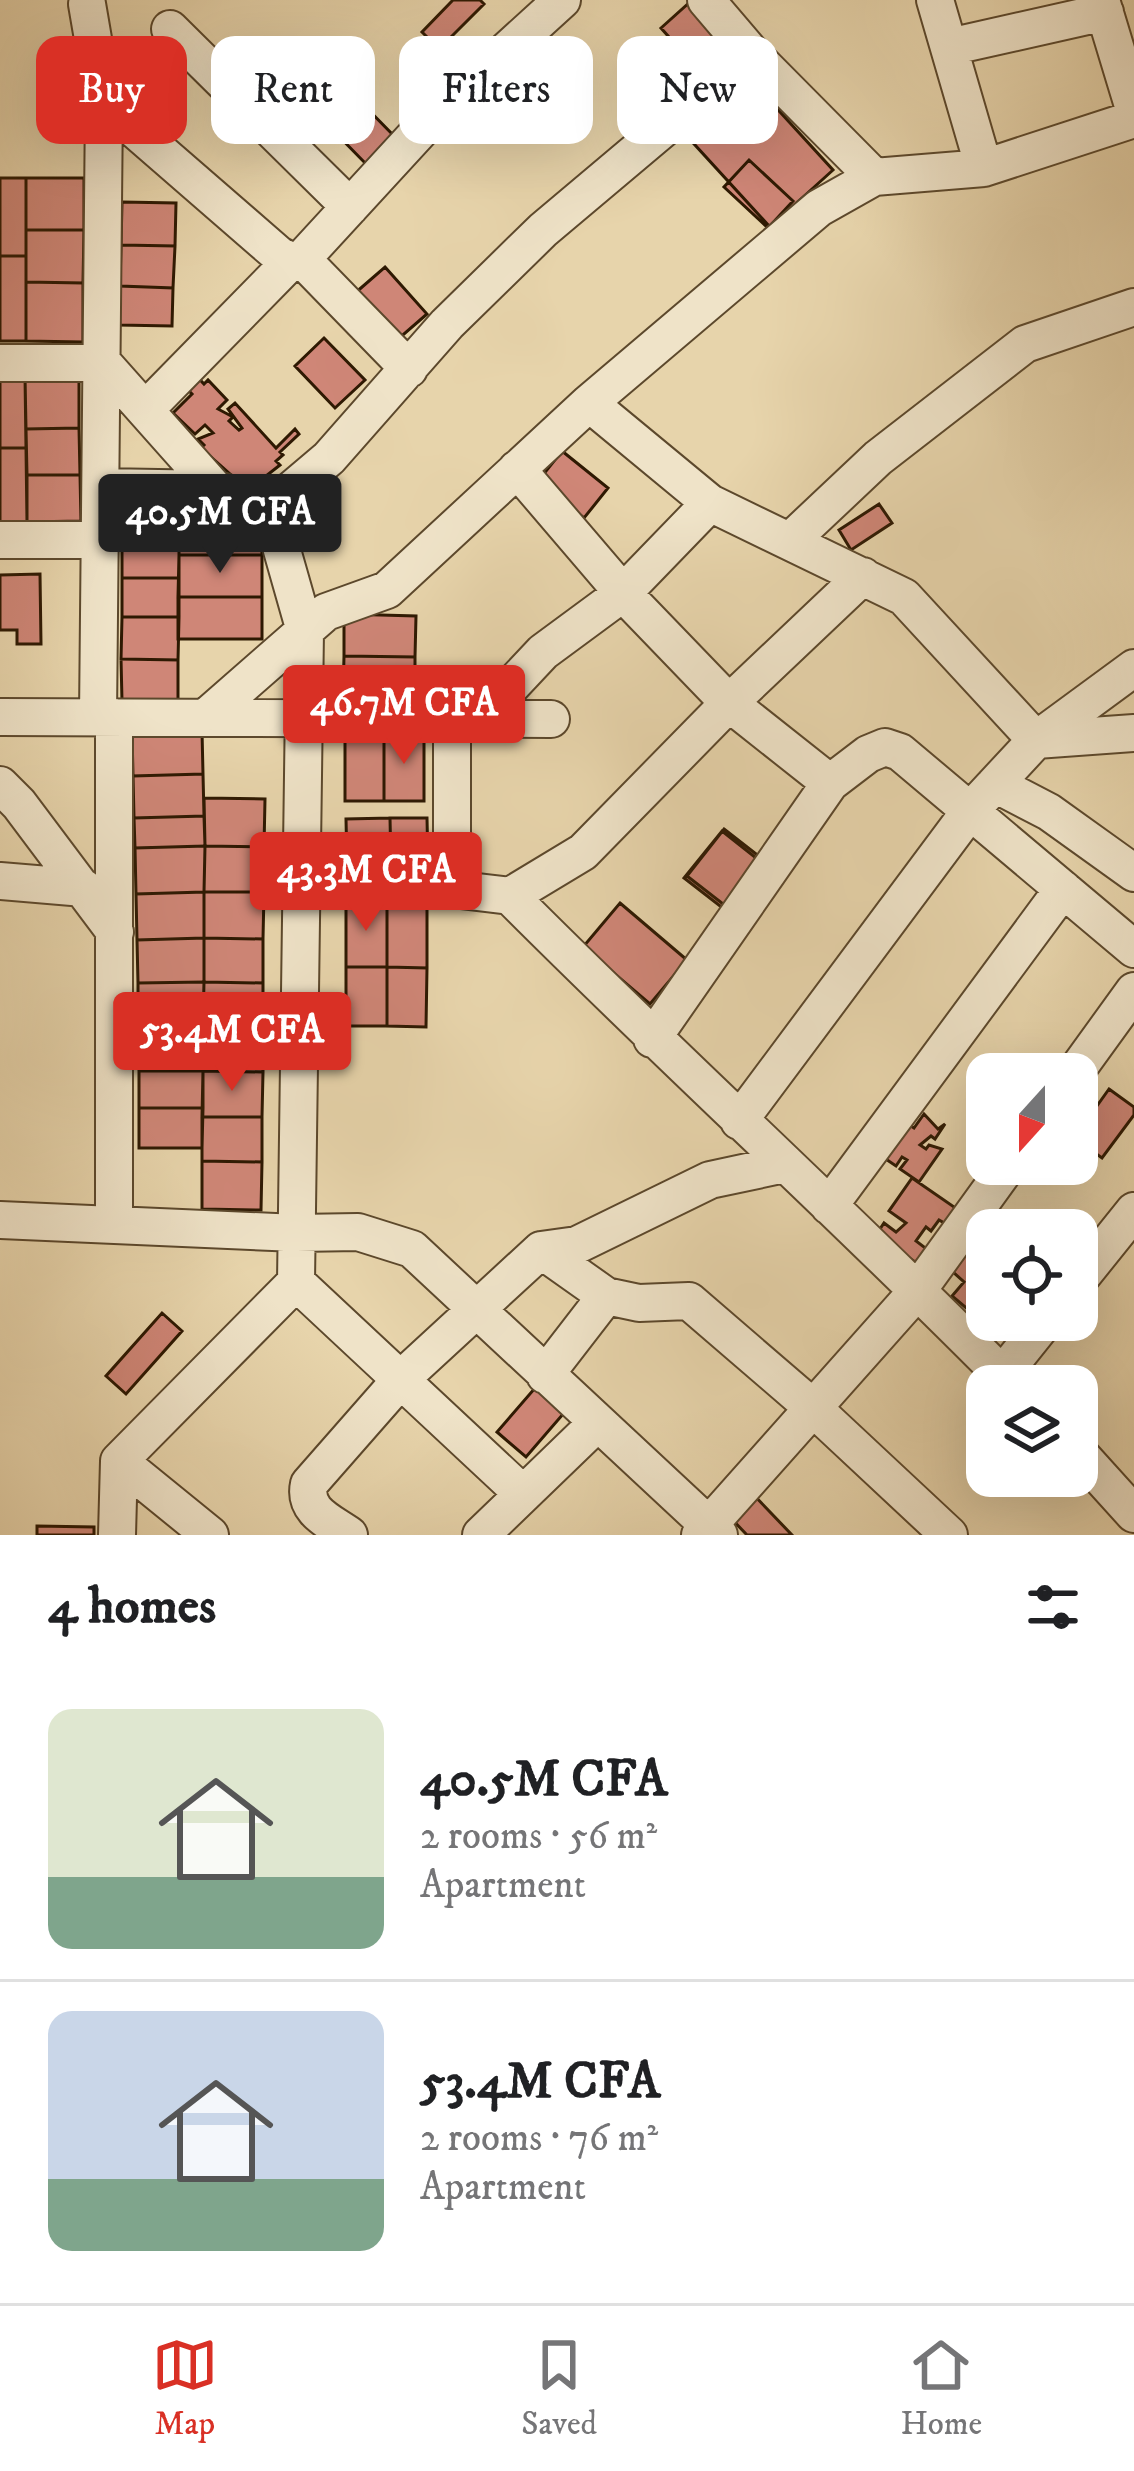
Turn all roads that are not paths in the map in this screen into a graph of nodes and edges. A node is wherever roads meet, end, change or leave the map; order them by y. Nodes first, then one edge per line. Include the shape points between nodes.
1 (562, 0) edge
2 (706, 0) edge
3 (935, 0) edge
4 (88, 4) dead end
5 (1103, 6) edge
6 (170, 28) dead end
7 (93, 36) edge
8 (737, 36) edge
9 (949, 47) junction
10 (778, 80) edge
11 (1134, 109) edge
12 (1134, 119) edge
13 (104, 144) edge
14 (151, 144) edge
15 (645, 144) edge
16 (984, 168) junction
17 (874, 177) junction
18 (350, 207) junction
19 (297, 260) junction
20 (1134, 307) edge
21 (0, 363) edge
22 (103, 363) junction
23 (409, 369) junction
24 (589, 403) junction
25 (145, 410) junction
26 (517, 469) junction
27 (101, 487) junction
28 (215, 489) junction
29 (710, 503) junction
30 (270, 508) junction
31 (0, 540) edge
32 (100, 540) junction
33 (790, 541) junction
34 (862, 576) junction
35 (623, 593) junction
36 (304, 631) junction
37 (1134, 668) edge
38 (729, 703) junction
39 (0, 716) edge
40 (106, 717) junction
41 (206, 717) junction
42 (302, 718) junction
43 (466, 718) junction
44 (551, 719) dead end
45 (1134, 733) edge
46 (1036, 740) junction
47 (830, 783) junction
48 (995, 784) junction
49 (0, 785) edge
50 (970, 811) junction
51 (1134, 873) edge
52 (0, 881) edge
53 (300, 886) junction
54 (84, 888) junction
55 (452, 889) junction
56 (1063, 889) junction
57 (510, 896) junction
58 (115, 932) junction
59 (1134, 949) edge
60 (1134, 991) edge
61 (652, 1039) junction
62 (1089, 1053) edge
63 (739, 1121) junction
64 (785, 1164) junction
65 (994, 1185) edge
66 (829, 1206) junction
67 (1134, 1211) edge
68 (0, 1220) edge
69 (115, 1224) junction
70 (297, 1234) junction
71 (541, 1250) junction
72 (1098, 1256) edge
73 (296, 1282) junction
74 (918, 1290) junction
75 (606, 1296) junction
76 (476, 1309) junction
77 (992, 1365) edge
78 (545, 1375) junction
79 (403, 1378) junction
80 (812, 1407) junction
81 (596, 1423) junction
82 (119, 1461) junction
83 (1098, 1467) edge
84 (1128, 1490) edge
85 (524, 1494) junction
86 (709, 1532) edge
87 (117, 1535) edge
88 (210, 1535) edge
89 (349, 1535) edge
90 (481, 1535) edge
91 (949, 1535) edge

1 - 18 street
2 - 8 street
3 - 9 street
4 - 7 street
5 - 9 street
5 - 11 street
6 - 18 street
9 - 16 street
10 - 17 street
12 - 16 street
13 - 22 street
14 - 19 street via 280,255
15 - 23 street via 543,230
16 - 17 street
17 - 24 street via 819,208
18 - 19 street
19 - 23 street
19 - 25 street
20 - 33 street via 1025,344 878,458
21 - 22 street
22 - 25 street
22 - 27 street
23 - 30 street via 329,458
24 - 26 street
24 - 29 street
25 - 28 street
26 - 35 street
26 - 36 street via 386,590 326,612
27 - 28 street
27 - 32 street
28 - 30 street
29 - 33 street
29 - 35 street
30 - 36 street
31 - 32 street
32 - 40 street
33 - 34 street
34 - 38 street
34 - 46 street via 904,598
35 - 38 street
35 - 43 street
36 - 41 street
36 - 42 street
37 - 46 street
38 - 47 street
38 - 57 street via 583,852
39 - 40 street
40 - 41 street
40 - 58 street
41 - 42 street
42 - 43 street
42 - 53 street
43 - 44 street
43 - 55 street
45 - 46 street
46 - 48 street
47 - 50 street via 884,747
47 - 61 street
48 - 50 street
48 - 51 street
49 - 54 street
50 - 56 street
50 - 63 street
52 - 54 street
53 - 55 street
53 - 70 street
54 - 58 street
55 - 57 street
56 - 59 street
56 - 66 street
57 - 61 street
58 - 69 street
60 - 62 street
61 - 63 street
63 - 64 street
64 - 66 street
64 - 71 street via 710,1180 577,1244
65 - 74 street
66 - 74 street
67 - 72 street
68 - 69 street
69 - 70 street
70 - 73 street
70 - 76 street via 358,1232 412,1249
71 - 75 street
71 - 76 street
73 - 79 street
73 - 82 street
74 - 77 street
74 - 80 street
75 - 78 street
75 - 80 street via 689,1301
76 - 78 street
76 - 79 street
78 - 81 street
79 - 85 street
79 - 89 street via 309,1484 311,1508
80 - 86 street
80 - 91 street
81 - 85 street
81 - 86 street
82 - 87 street
82 - 88 street
83 - 84 street
85 - 90 street

